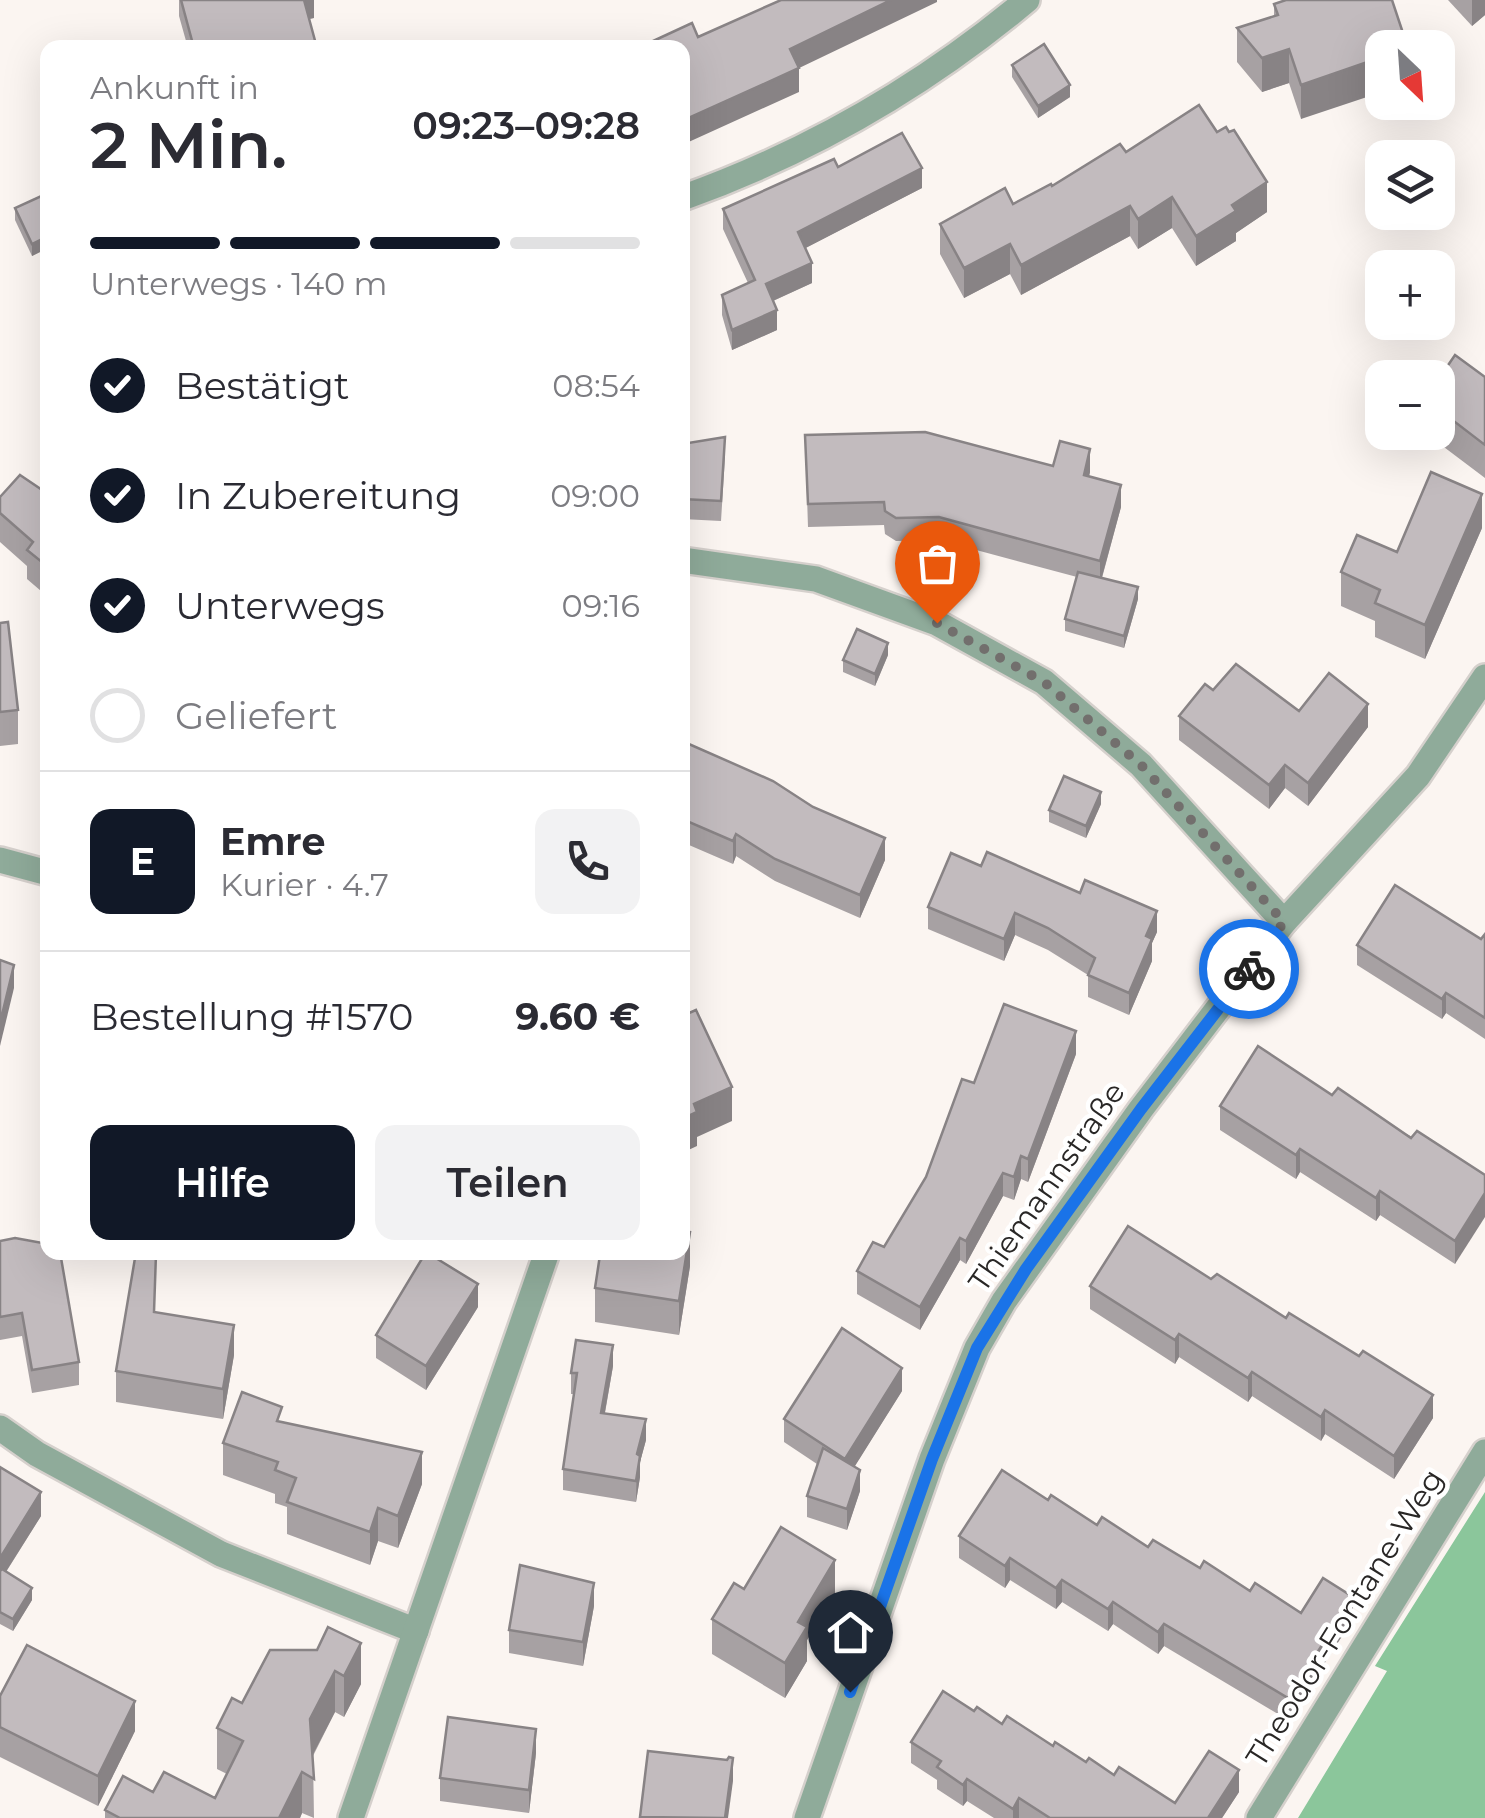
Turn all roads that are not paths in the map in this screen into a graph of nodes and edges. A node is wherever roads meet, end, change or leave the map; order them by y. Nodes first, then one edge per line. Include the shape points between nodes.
1 (1026, 0) edge
2 (690, 195) edge
3 (690, 561) edge
4 (1485, 677) edge
5 (0, 860) edge
6 (40, 871) edge
7 (1284, 922) junction
8 (544, 1260) edge
9 (0, 1428) edge
10 (1485, 1452) edge
11 (416, 1631) junction
12 (351, 1818) edge
13 (807, 1818) edge
14 (1260, 1818) edge

1 - 2 street via 979,40 858,120
3 - 7 street via 816,578 937,623 1044,682 1141,765
4 - 7 street, Thiemannstraße via 1418,776
5 - 6 street
7 - 13 street, Thiemannstraße via 1141,1109 977,1348
8 - 11 street
9 - 11 street via 221,1554
10 - 14 street, Theodor-Fontane-Weg
11 - 12 street

